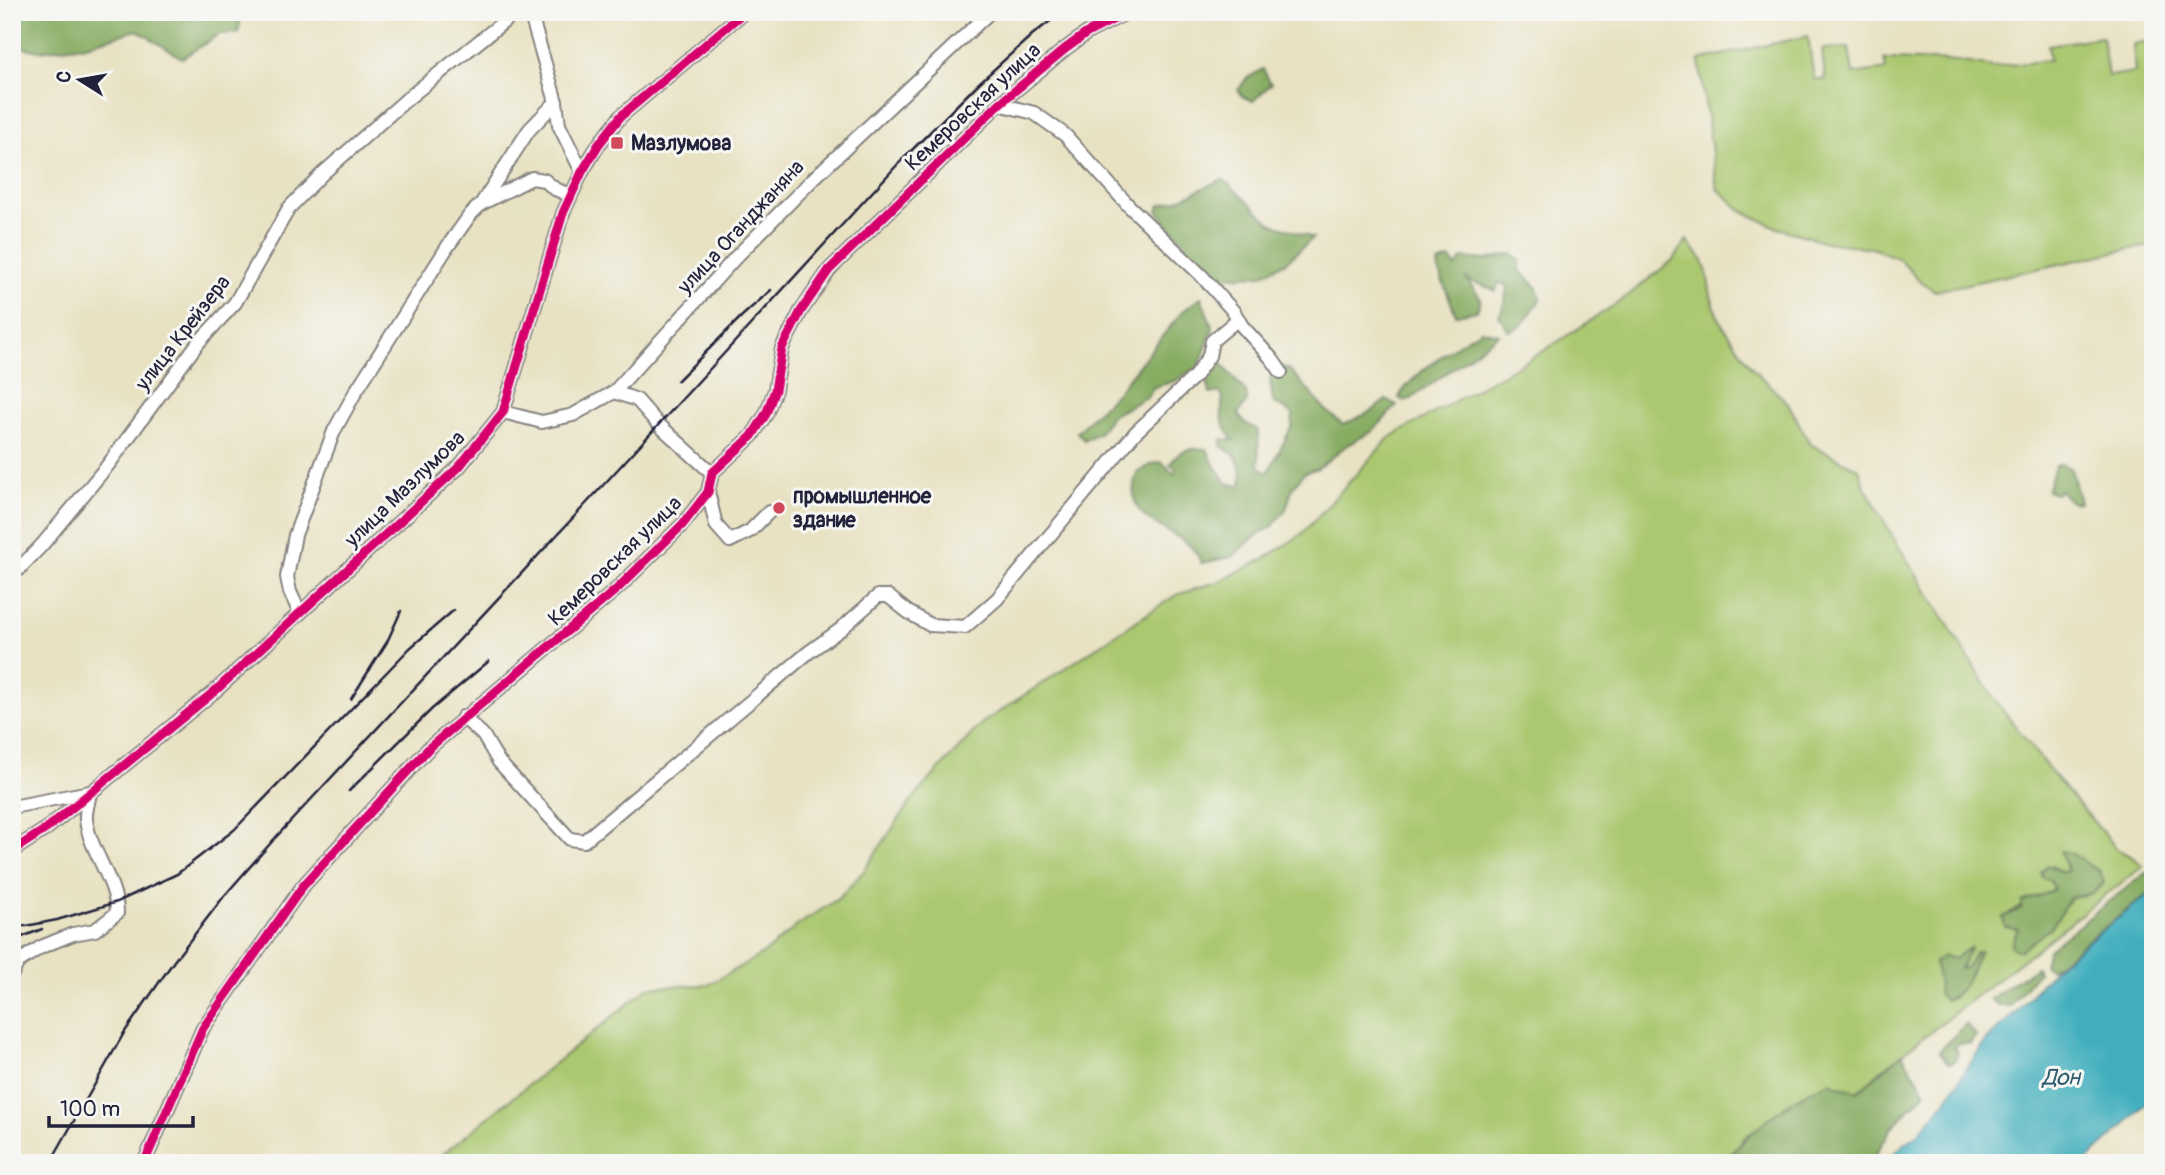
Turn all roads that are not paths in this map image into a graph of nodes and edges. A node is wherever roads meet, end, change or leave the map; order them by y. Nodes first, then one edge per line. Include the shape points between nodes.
1 (516, 12) edge
2 (530, 12) edge
3 (744, 12) edge
4 (989, 12) edge
5 (1128, 12) edge
6 (556, 102) junction
7 (999, 104) junction
8 (582, 172) junction
9 (570, 195) junction
10 (481, 204) junction
11 (1238, 319) junction
12 (1281, 372) dead end
13 (614, 392) junction
14 (503, 412) junction
15 (712, 473) junction
16 (708, 492) junction
17 (769, 512) dead end
18 (12, 576) edge
19 (299, 611) junction
20 (463, 717) junction
21 (90, 792) junction
22 (12, 807) edge
23 (12, 850) edge
24 (12, 974) edge
25 (144, 1163) edge

1 - 18 street, улица Крейзера via 407,99 289,208 235,303 198,343 108,465
2 - 6 street
3 - 8 street, улица Мазлумова via 621,116
4 - 13 street, улица Оганджаняна via 804,187
5 - 7 street, Кемеровская улица via 1087,33
6 - 8 street via 559,125
6 - 10 street via 530,130
7 - 11 street via 1034,113 1065,135
7 - 15 street, Кемеровская улица via 829,270 782,348 775,390 765,414 752,436
8 - 9 street, улица Мазлумова
9 - 10 street via 532,178
9 - 14 street, улица Мазлумова
10 - 19 street via 407,310 334,431 295,535 287,577
11 - 12 street
11 - 20 street via 1212,341 1209,356 1195,376 1135,433 997,599 965,627 930,625 888,596 878,596 584,841 570,839 499,762 484,735
13 - 14 street, улица Оганджаняна via 573,415 542,422
13 - 15 street via 637,400
14 - 19 street, улица Мазлумова via 458,467
15 - 16 street, Кемеровская улица
16 - 17 street via 716,525 730,541 750,531
16 - 20 street, Кемеровская улица via 618,587
19 - 21 street, улица Мазлумова via 215,691
20 - 25 street, Кемеровская улица via 303,886 203,1028
21 - 22 street
21 - 23 street, улица Мазлумова
21 - 24 street via 86,819 117,913 95,930 41,947 18,962

